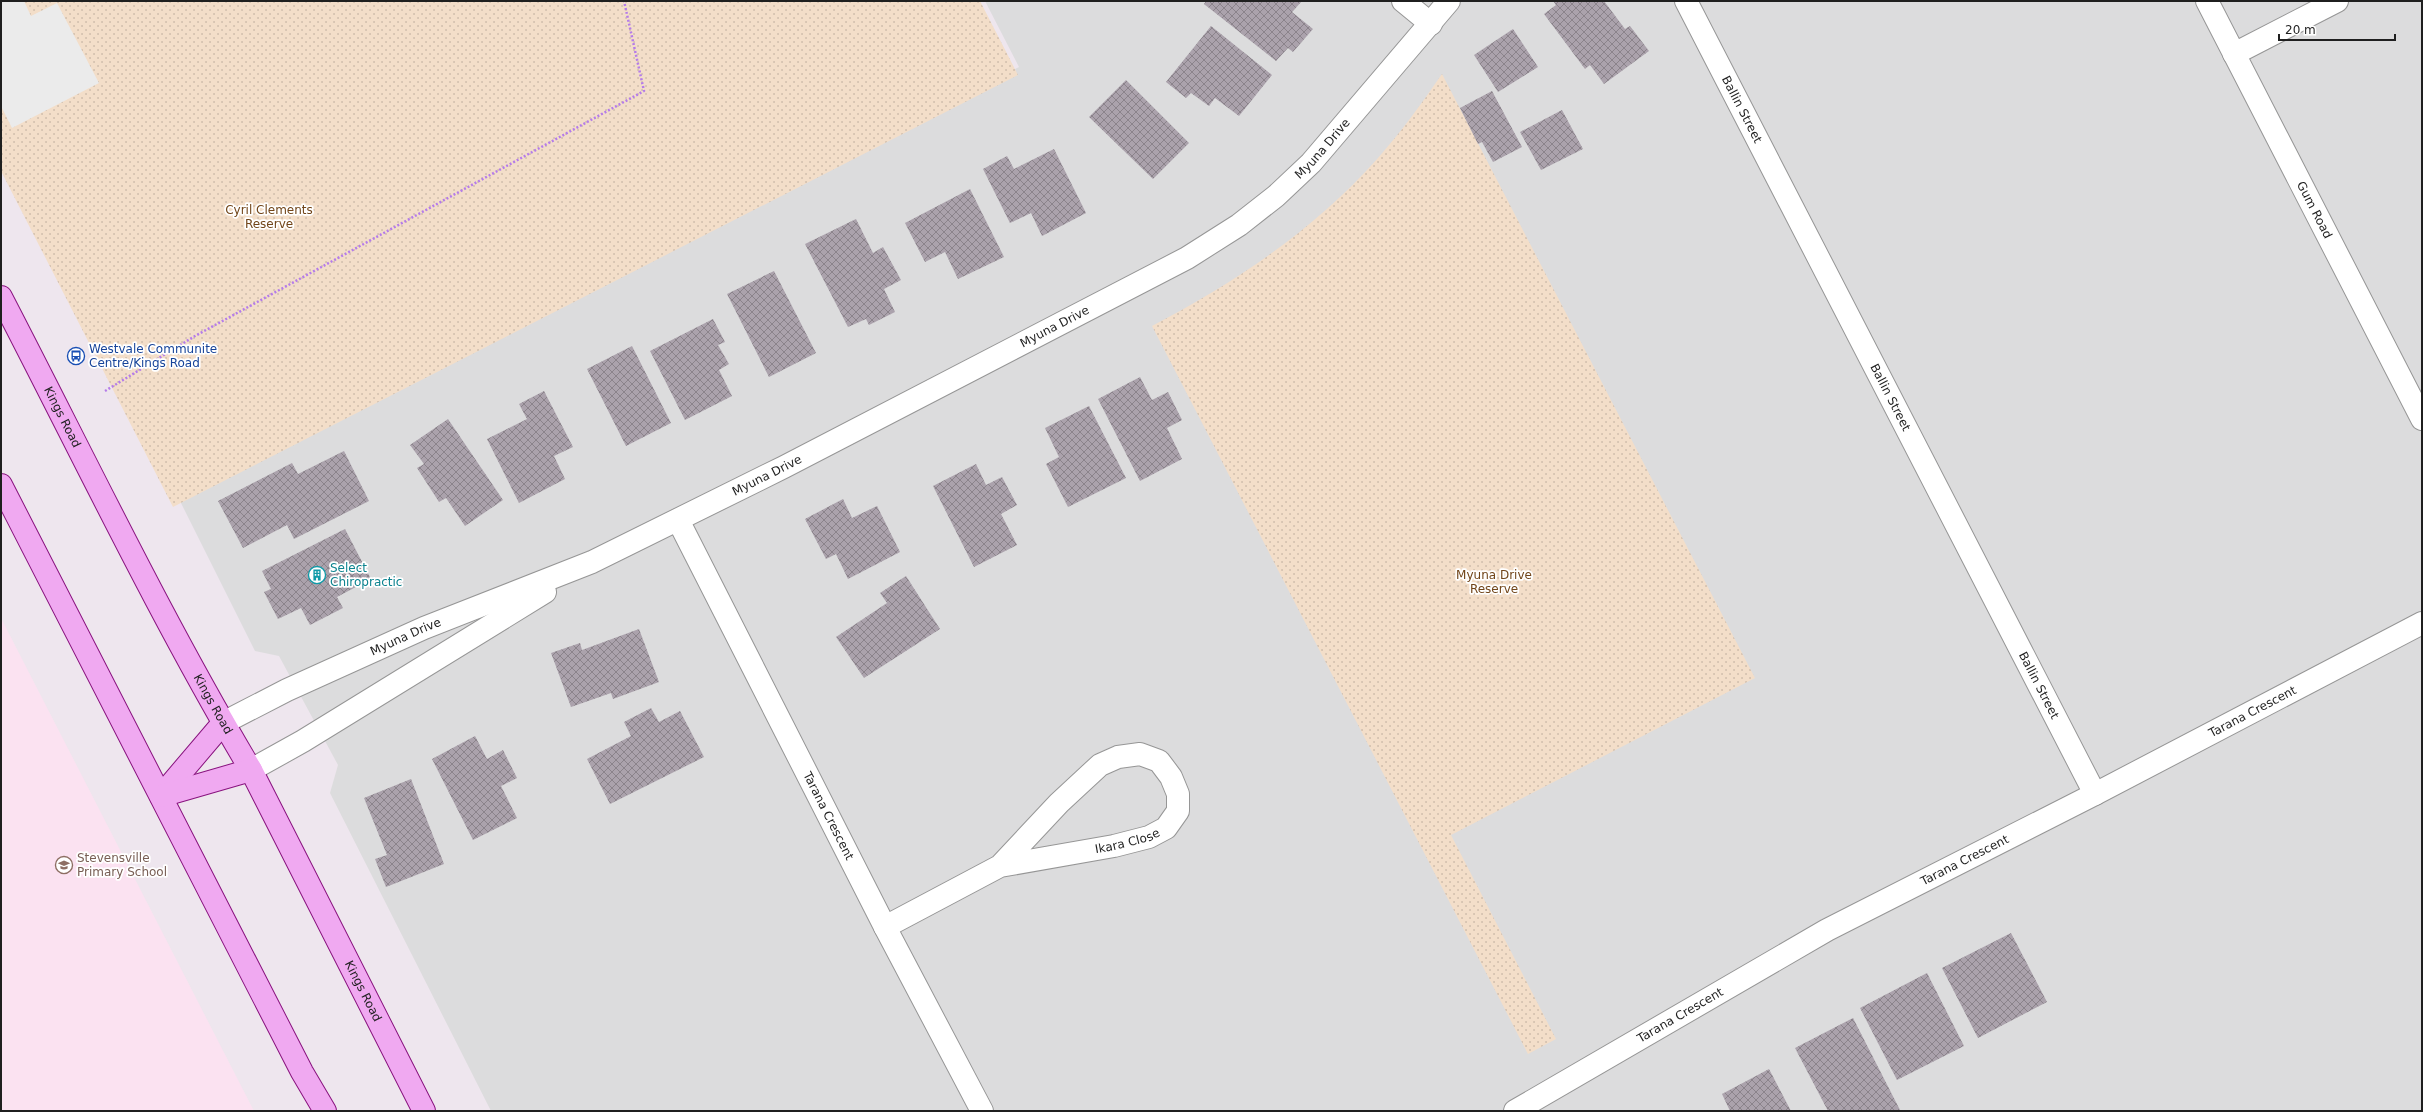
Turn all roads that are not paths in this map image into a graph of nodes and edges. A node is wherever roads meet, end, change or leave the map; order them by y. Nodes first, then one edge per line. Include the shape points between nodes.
1 (1403, 1) edge
2 (1449, 1) edge
3 (1686, 1) edge
4 (2207, 1) edge
5 (2337, 1) edge
6 (1431, 24) junction
7 (2234, 54) junction
8 (1, 297) edge
9 (2422, 419) edge
10 (1, 486) edge
11 (678, 520) junction
12 (592, 562) junction
13 (2422, 623) edge
14 (223, 723) junction
15 (251, 770) junction
16 (2095, 794) junction
17 (161, 796) junction
18 (1000, 866) junction
19 (885, 927) junction
20 (325, 1111) edge
21 (424, 1111) edge
22 (982, 1111) edge
23 (1515, 1111) edge

1 - 6 street
2 - 6 street, Myuna Drive
3 - 16 street, Ballin Street
4 - 7 street, Gum Road
5 - 7 street
6 - 11 street, Myuna Drive via 1311,163 1276,196 1239,225 1187,258 1082,314
7 - 9 street, Gum Road
8 - 14 main road, Kings Road
10 - 17 main road
11 - 12 street, Myuna Drive
11 - 19 street, Tarana Crescent
12 - 14 street, Myuna Drive via 424,628 287,690
12 - 15 street, Myuna Drive via 303,741
13 - 16 street, Tarana Crescent
14 - 15 main road, Kings Road
14 - 17 main road
15 - 17 main road
15 - 21 main road, Kings Road
16 - 23 street, Tarana Crescent via 1827,930
17 - 20 main road via 302,1072
18 - 18 street, Ikara Close via 1114,846 1149,837 1166,828 1178,811 1178,794 1171,777 1159,761 1140,754 1118,757 1100,765 1059,803
18 - 19 street, Ikara Close
19 - 22 street, Tarana Crescent

